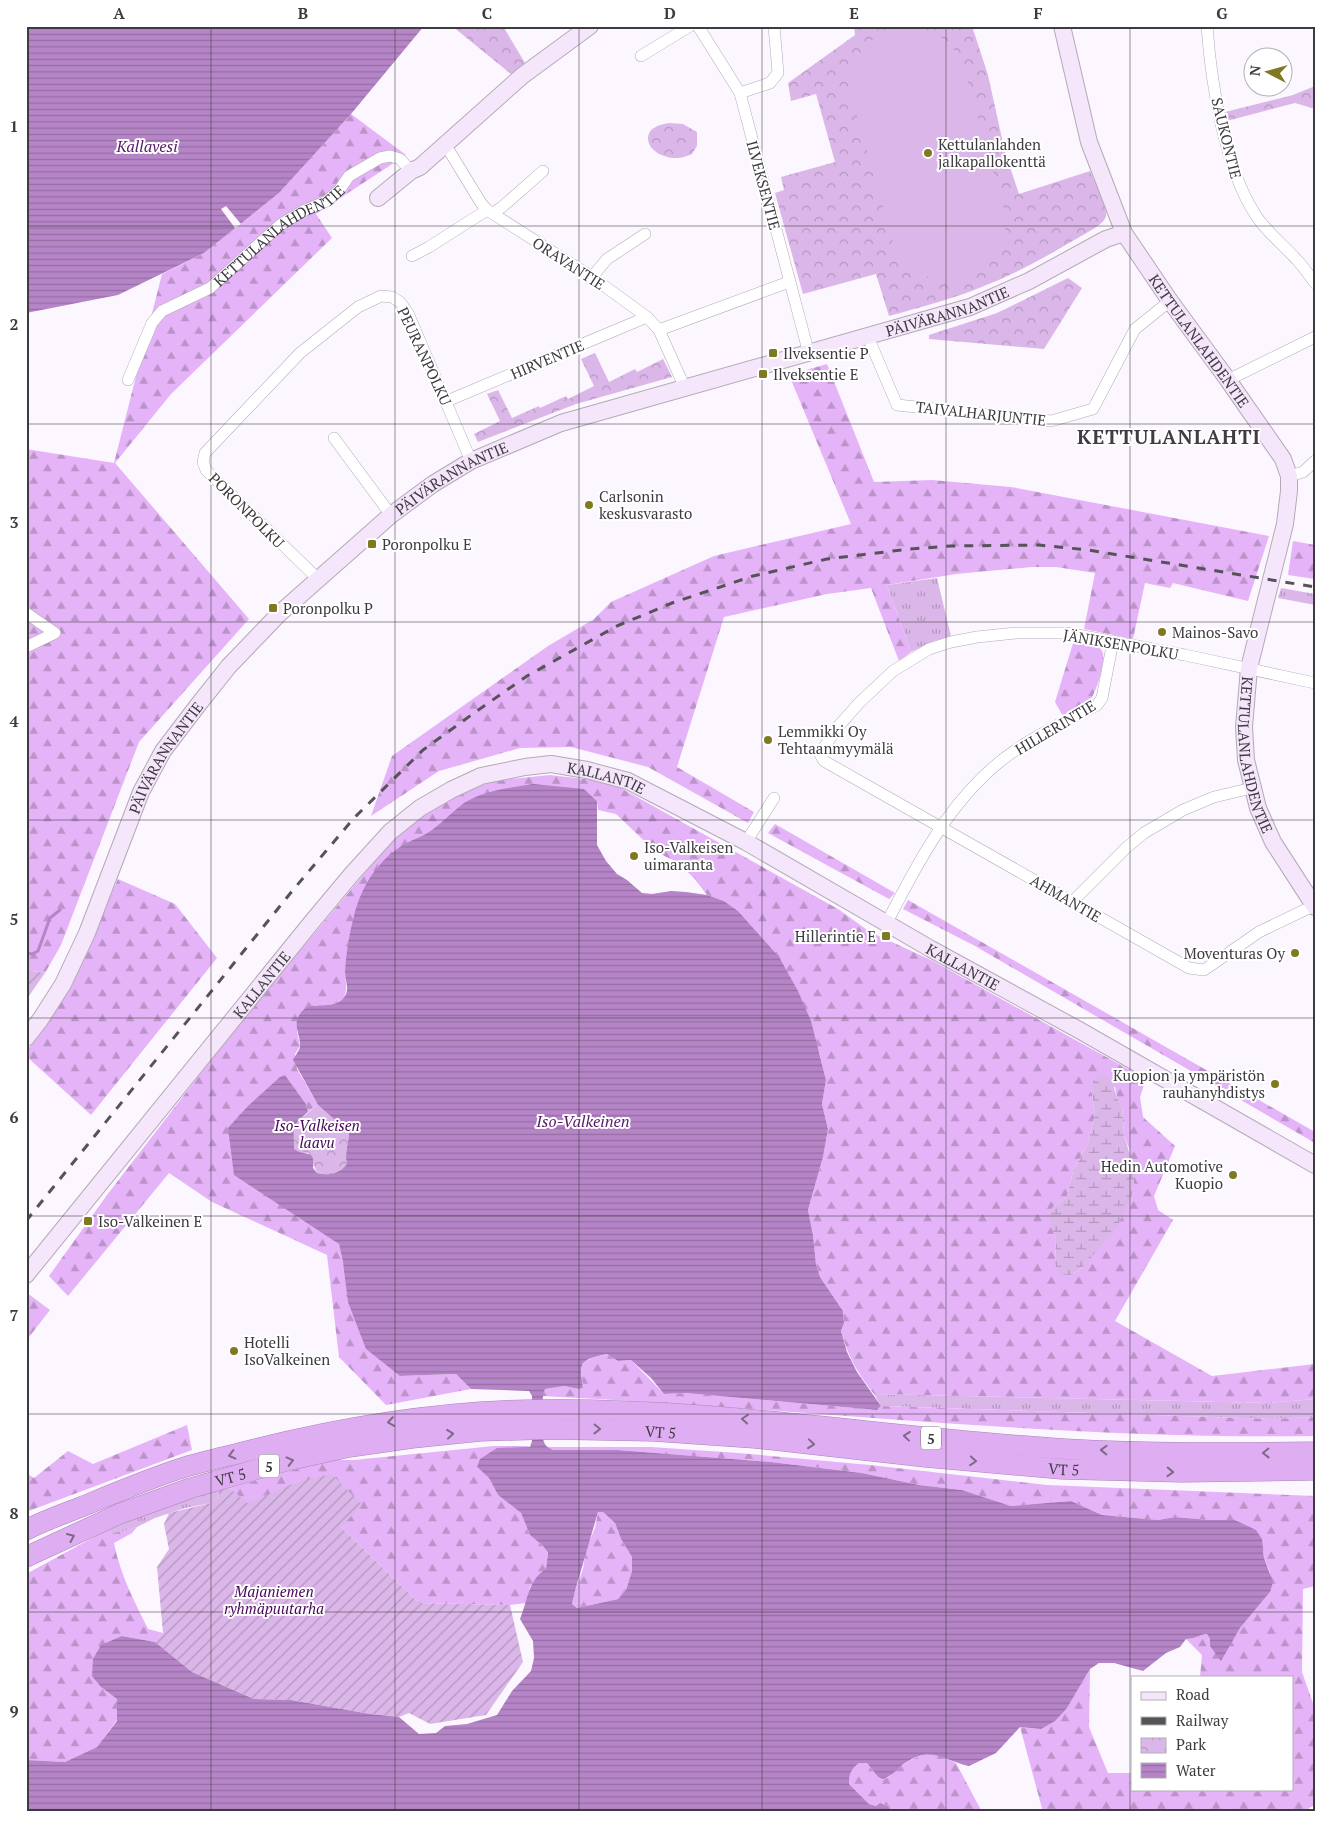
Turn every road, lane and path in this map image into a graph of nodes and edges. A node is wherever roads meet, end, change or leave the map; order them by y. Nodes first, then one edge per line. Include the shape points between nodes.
1 (590, 26) edge
2 (690, 26) edge
3 (698, 26) edge
4 (774, 26) edge
5 (1062, 26) edge
6 (1207, 26) edge
7 (641, 56) dead end
8 (740, 93) junction
9 (445, 144) junction
10 (411, 171) junction
11 (543, 171) dead end
12 (378, 198) dead end
13 (490, 211) junction
14 (1124, 233) junction
15 (645, 234) dead end
16 (412, 256) dead end
17 (592, 277) junction
18 (789, 282) junction
19 (1315, 283) edge
20 (1170, 301) junction
21 (647, 317) junction
22 (659, 330) junction
23 (868, 337) junction
24 (1315, 337) edge
25 (809, 354) junction
26 (283, 371) joint
27 (128, 380) dead end
28 (1228, 380) junction
29 (685, 388) junction
30 (446, 401) junction
31 (334, 438) dead end
32 (471, 461) junction
33 (1315, 461) edge
34 (1289, 476) junction
35 (391, 515) junction
36 (318, 579) junction
37 (26, 613) edge
38 (1113, 641) junction
39 (26, 647) edge
40 (1249, 668) junction
41 (1315, 682) edge
42 (820, 754) joint
43 (1252, 788) junction
44 (774, 798) dead end
45 (940, 826) junction
46 (746, 842) junction
47 (1072, 902) junction
48 (1315, 906) edge
49 (887, 922) junction
50 (26, 1038) edge
51 (1315, 1165) edge
52 (26, 1275) edge
53 (548, 1419) junction
54 (526, 1420) junction
55 (1315, 1452) edge
56 (1315, 1470) edge
57 (28, 1529) edge
58 (26, 1557) edge

1 - 9 street via 522,76
2 - 7 street
3 - 8 street, ILVEKSENTIE
4 - 8 street via 778,73 770,82
5 - 14 street, KETTULANLAHDENTIE via 1088,142
6 - 19 street, SAUKONTIE via 1209,59 1226,147 1240,186 1255,215
8 - 18 street, ILVEKSENTIE
9 - 10 street via 420,168
9 - 13 street, ORAVANTIE via 481,203
10 - 12 street
10 - 27 street, KETTULANLAHDENTIE via 400,159 380,158 349,176 327,201 280,225 210,288 162,311 152,323
11 - 13 street via 502,206
13 - 16 street
13 - 17 street, ORAVANTIE
14 - 20 street, KETTULANLAHDENTIE
14 - 23 street, PÄIVÄRANNANTIE via 970,307
15 - 17 street via 607,259
17 - 21 street, ORAVANTIE
18 - 22 street
18 - 25 street, ILVEKSENTIE
20 - 23 street, TAIVALHARJUNTIE via 1135,329 1093,409 1051,421 897,405
20 - 28 street, KETTULANLAHDENTIE
21 - 22 street, ORAVANTIE
21 - 30 street, HIRVENTIE
22 - 29 street, ORAVANTIE
23 - 25 street, PÄIVÄRANNANTIE
24 - 28 street
25 - 29 street, PÄIVÄRANNANTIE
26 - 30 street, PEURANPOLKU via 300,353 358,307 381,296 392,297 408,313
26 - 36 street, PORONPOLKU via 205,453 203,462 206,470
28 - 34 street, KETTULANLAHDENTIE via 1283,459
29 - 32 street, PÄIVÄRANNANTIE via 561,423
30 - 32 street, PEURANPOLKU
31 - 35 street
32 - 35 street, PÄIVÄRANNANTIE
33 - 34 street via 1303,472
34 - 40 street, KETTULANLAHDENTIE via 1285,524
35 - 36 street, PÄIVÄRANNANTIE
36 - 50 street, PÄIVÄRANNANTIE via 229,666 163,750 142,792 87,933 63,984
37 - 39 street via 55,633
38 - 40 street, JÄNIKSENPOLKU
38 - 42 street, JÄNIKSENPOLKU via 1067,633 1016,632 951,642 929,649 894,671 859,703
38 - 45 street, HILLERINTIE via 1102,698 1097,705 1015,750 966,794
40 - 41 street, JÄNIKSENPOLKU
40 - 43 street, KETTULANLAHDENTIE via 1244,727
42 - 45 street, AHMANTIE via 824,761
43 - 47 street via 1214,797 1183,810 1144,834
43 - 48 street, KETTULANLAHDENTIE via 1272,842
44 - 46 street
45 - 47 street, AHMANTIE
45 - 49 street, HILLERINTIE
46 - 49 street, KALLANTIE
46 - 52 street, KALLANTIE via 628,781 551,764 481,776 420,808 390,832 351,874
47 - 48 street, AHMANTIE via 1189,968 1204,970 1259,932
49 - 51 street, KALLANTIE
53 - 54 highway, VT 5 / 5
55 -> 53 highway, VT 5 / 5 via 1182,1453 1064,1449 655,1412
53 -> 56 highway, VT 5 / 5 via 1062,1468 1182,1472
54 -> 57 highway, VT 5 / 5 via 478,1412 410,1419 286,1441 185,1467
58 -> 54 highway, VT 5 / 5 via 119,1514 190,1488 290,1460 349,1447 480,1431

